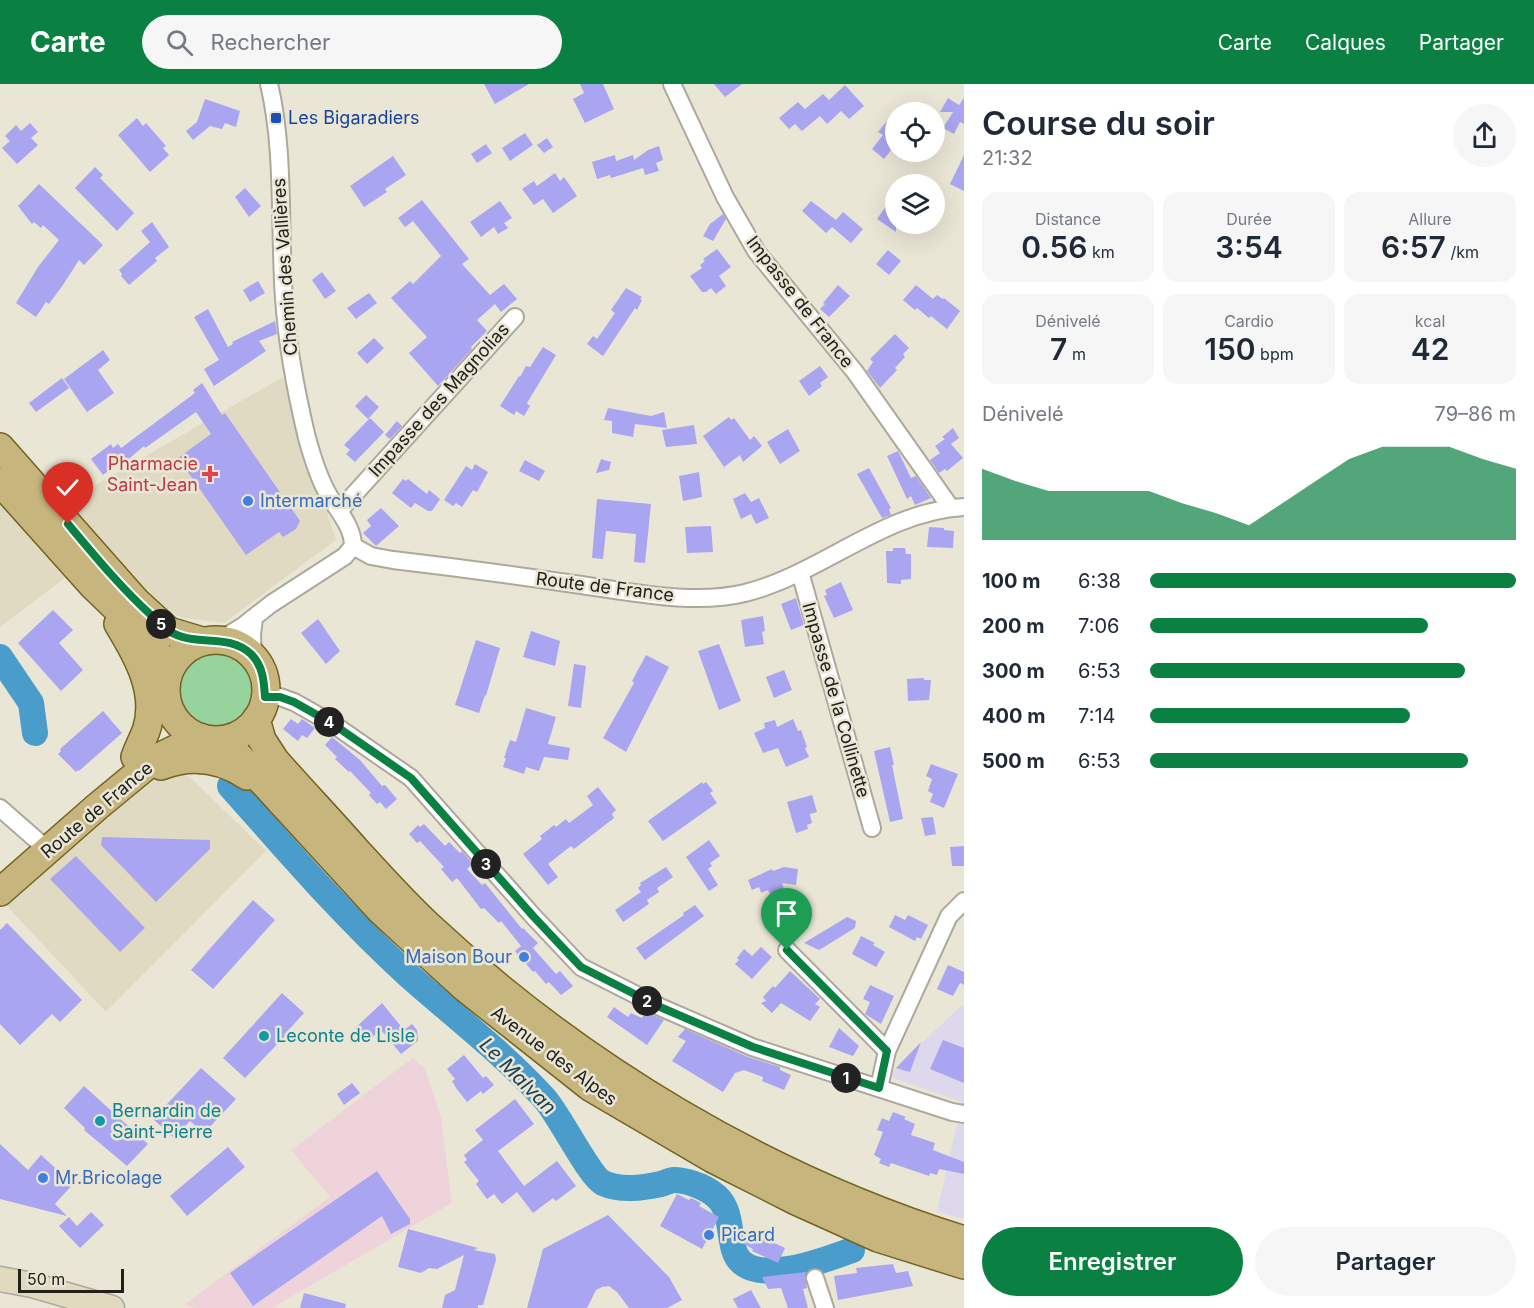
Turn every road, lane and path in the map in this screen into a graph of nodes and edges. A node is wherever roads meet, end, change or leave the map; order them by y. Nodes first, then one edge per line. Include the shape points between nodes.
1 (269, 84) edge
2 (672, 84) edge
3 (515, 317) dead end
4 (0, 447) edge
5 (0, 482) edge
6 (957, 507) edge
7 (339, 511) junction
8 (353, 546) junction
9 (800, 572) junction
10 (93, 586) junction
11 (254, 618) junction
12 (211, 641) junction
13 (253, 656) junction
14 (167, 691) junction
15 (261, 708) junction
16 (209, 738) junction
17 (137, 765) junction
18 (272, 791) junction
19 (0, 808) edge
20 (872, 828) dead end
21 (43, 845) junction
22 (0, 872) edge
23 (0, 892) edge
24 (964, 901) edge
25 (787, 950) dead end
26 (887, 1051) junction
27 (879, 1088) junction
28 (964, 1114) edge
29 (964, 1240) edge
30 (964, 1265) edge
31 (0, 1270) edge
32 (815, 1278) dead end
33 (0, 1279) edge
34 (32, 1285) junction
35 (112, 1308) edge
36 (825, 1308) edge

1 - 7 street, Chemin des Vallières via 277,135 284,298 292,369 312,455
2 - 6 street, Impasse de France via 725,197 756,251 855,372
3 - 7 street, Impasse des Magnolias
4 - 12 main road via 136,602 169,631
5 - 10 main road
6 - 9 street, Route de France via 908,518
7 - 8 street, Chemin des Vallières
8 - 9 street, Route de France via 372,556 393,560 694,599 747,592
8 - 11 street via 345,556
9 - 20 street, Impasse de la Collinette
10 - 14 main road via 156,650
10 - 17 main road via 125,636 147,684 150,712
11 - 12 street
11 - 13 street
12 - 13 main road via 232,642
12 - 14 main road via 180,655 170,670
13 - 15 main road via 264,677
14 - 16 main road via 171,712 183,728
14 - 17 main road, Route de France via 161,727
15 - 16 main road via 236,736
15 - 27 street via 280,697 294,702 411,778 581,967 753,1047
15 - 29 main road, Avenue des Alpes via 262,740 275,760 428,926 543,1022 636,1086 731,1141 823,1186
16 - 17 main road, Route de France
16 - 18 main road, Avenue des Alpes via 236,753
17 - 18 main road via 203,758 237,769
17 - 21 main road, Route de France
18 - 30 main road, Avenue des Alpes via 380,910 465,988 590,1087 787,1197 878,1238
19 - 21 street
21 - 22 main road, Route de France
21 - 23 main road, Route de France
24 - 26 street via 949,916
25 - 26 street
26 - 27 street
27 - 28 street
31 - 34 main road
32 - 36 street
33 - 34 main road
34 - 35 main road

